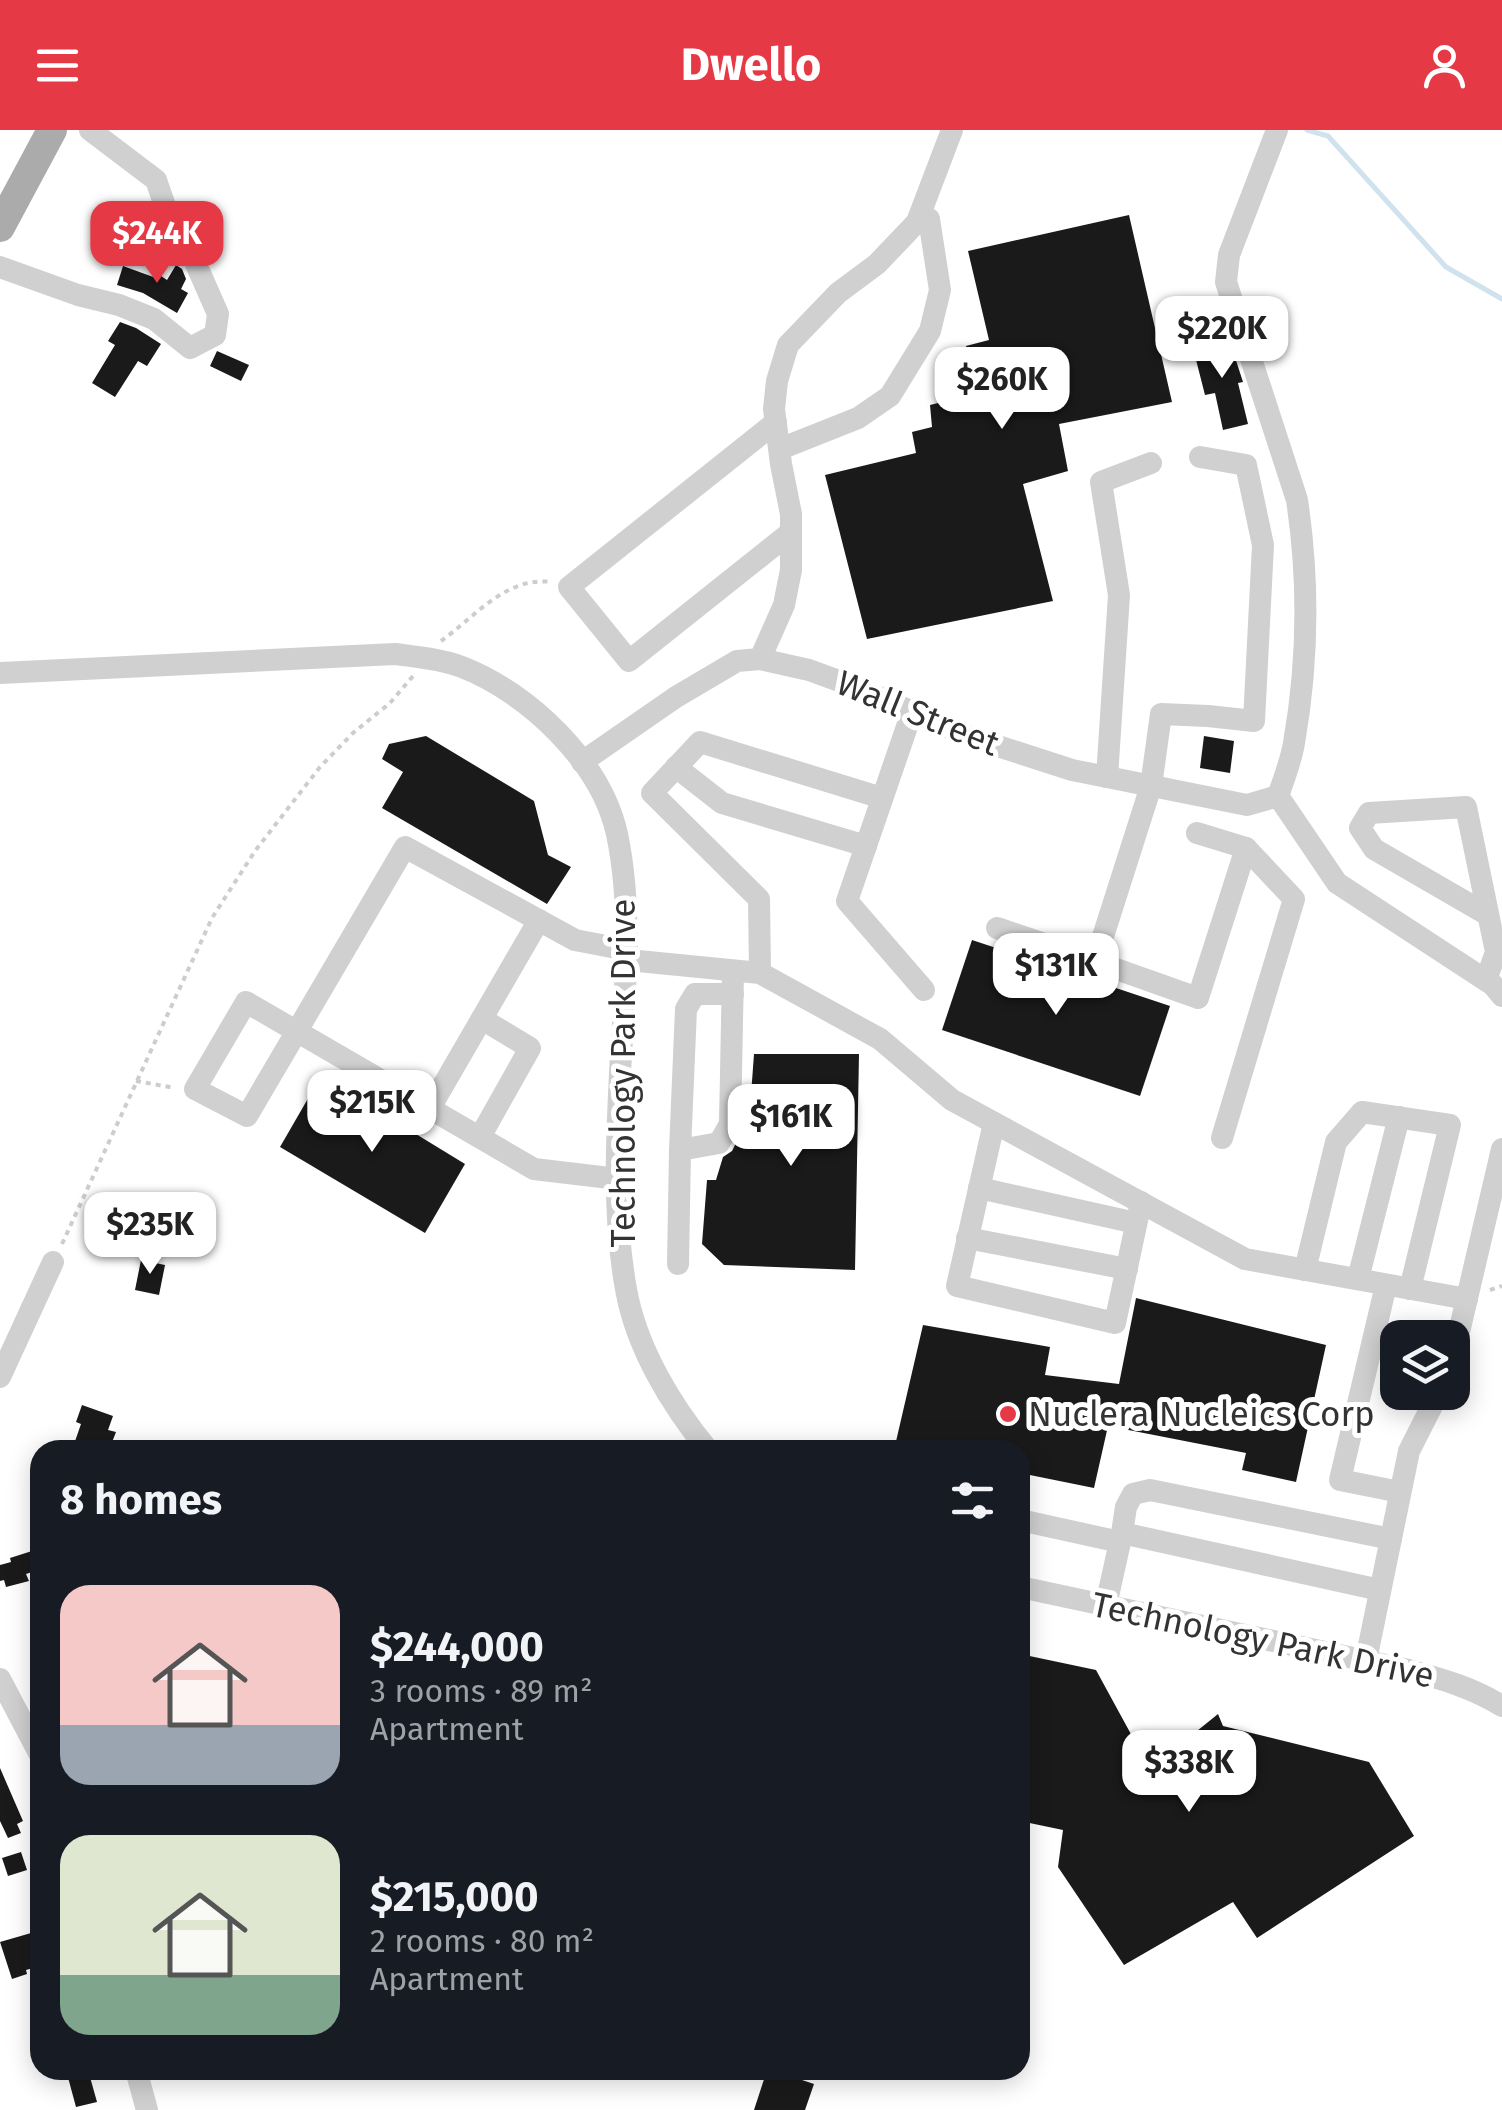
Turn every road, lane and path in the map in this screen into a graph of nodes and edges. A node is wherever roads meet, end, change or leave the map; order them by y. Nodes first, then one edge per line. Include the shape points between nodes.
1 (52, 130) edge
2 (90, 130) edge
3 (952, 130) edge
4 (1277, 130) edge
5 (929, 219) dead end
6 (0, 228) edge
7 (0, 267) edge
8 (776, 422) junction
9 (780, 449) junction
10 (1200, 458) dead end
11 (1151, 463) dead end
12 (791, 532) junction
13 (570, 587) junction
14 (427, 659) junction
15 (760, 659) junction
16 (0, 673) edge
17 (912, 712) junction
18 (582, 762) junction
19 (676, 767) junction
20 (1106, 777) junction
21 (1151, 786) junction
22 (1278, 796) junction
23 (882, 798) junction
24 (1197, 833) dead end
25 (866, 846) junction
26 (1246, 848) junction
27 (1488, 915) junction
28 (539, 920) junction
29 (997, 928) dead end
30 (1047, 945) dead end
31 (627, 955) junction
32 (760, 973) junction
33 (733, 982) junction
34 (1494, 988) edge
35 (924, 990) dead end
36 (482, 1019) junction
37 (296, 1031) junction
38 (136, 1081) junction
39 (195, 1088) junction
40 (430, 1108) junction
41 (1399, 1117) junction
42 (994, 1123) junction
43 (480, 1138) junction
44 (1222, 1138) dead end
45 (1502, 1149) edge
46 (680, 1150) junction
47 (618, 1179) junction
48 (978, 1188) junction
49 (1139, 1212) junction
50 (968, 1238) junction
51 (53, 1262) joint
52 (678, 1264) dead end
53 (1127, 1269) junction
54 (1305, 1270) junction
55 (1358, 1280) junction
56 (1386, 1284) junction
57 (1410, 1289) junction
58 (1467, 1299) junction
59 (1462, 1320) edge
60 (0, 1377) edge
61 (1430, 1410) edge
62 (701, 1440) edge
63 (1400, 1492) junction
64 (1030, 1522) edge
65 (1122, 1538) junction
66 (1390, 1539) junction
67 (1030, 1590) edge
68 (1380, 1590) junction
69 (1106, 1605) junction
70 (1366, 1660) junction
71 (0, 1679) edge
72 (1502, 1706) edge
73 (30, 1736) edge
74 (139, 2080) edge
75 (147, 2110) edge

1 - 6 main road
2 - 7 street via 156,180 218,314 215,335 190,348 154,319
3 - 8 street via 917,222 788,345 777,382
4 - 22 street via 1226,282 1302,535 1301,684 1294,747
5 - 9 street via 940,290 930,330 890,396 858,418
8 - 9 street
8 - 13 street
9 - 12 street
10 - 21 street via 1246,465 1263,544 1254,722 1162,714
11 - 20 street via 1101,482 1119,595
12 - 13 street via 630,662
12 - 15 street via 784,605
13 - 14 path via 548,580 516,586 486,604
14 - 16 street, Technology Park Drive via 378,654
14 - 18 street, Technology Park Drive via 458,665 520,697
14 - 38 path via 320,767 256,852 212,918
15 - 17 street, Wall Street via 809,670
15 - 18 street via 737,662 676,697
17 - 20 street, Wall Street via 967,736
17 - 23 street
18 - 31 street, Technology Park Drive via 616,832
19 - 23 street via 700,742
19 - 25 street via 722,803
19 - 32 street via 652,794 759,899
20 - 21 street, Wall Street
21 - 22 street, Wall Street via 1248,804
21 - 26 street via 1099,949 1102,964 1198,998
22 - 34 street via 1337,883
23 - 25 street
24 - 26 street
25 - 35 street via 847,901
26 - 44 street via 1294,899
27 - 27 street via 1466,807 1369,812 1360,828 1374,849
27 - 34 street
28 - 31 street via 575,940
28 - 36 street
28 - 37 street via 404,847
29 - 30 street
31 - 33 street
31 - 47 street, Technology Park Drive
32 - 33 street
32 - 42 street via 880,1039 952,1100
33 - 46 street via 695,994 686,1009
33 - 46 street via 730,1124 719,1143
36 - 40 street
36 - 43 street via 530,1048
37 - 39 street via 247,1116
37 - 39 street via 246,1002
37 - 40 street
38 - 39 path
38 - 51 path
40 - 43 street
41 - 54 street via 1362,1112 1336,1142
41 - 55 street
41 - 57 street via 1450,1125
42 - 48 street
42 - 49 street
43 - 47 street via 534,1169
45 - 58 street
46 - 52 street
47 - 62 street, Technology Park Drive via 626,1293 641,1341 667,1394
48 - 49 street
48 - 50 street
49 - 53 street
49 - 54 street via 1245,1259
50 - 53 street
50 - 53 street via 957,1286 1115,1323
51 - 60 street
54 - 55 street
55 - 56 street
56 - 57 street
56 - 63 street via 1340,1480
57 - 58 street
58 - 59 street
61 - 63 street via 1409,1450
63 - 66 street
64 - 65 street
65 - 66 street via 1132,1494 1150,1490
65 - 68 street
65 - 69 street
66 - 68 street
67 - 69 street, Technology Park Drive
68 - 70 street
69 - 70 street, Technology Park Drive
70 - 72 street, Technology Park Drive via 1446,1680
71 - 73 street
74 - 75 street

